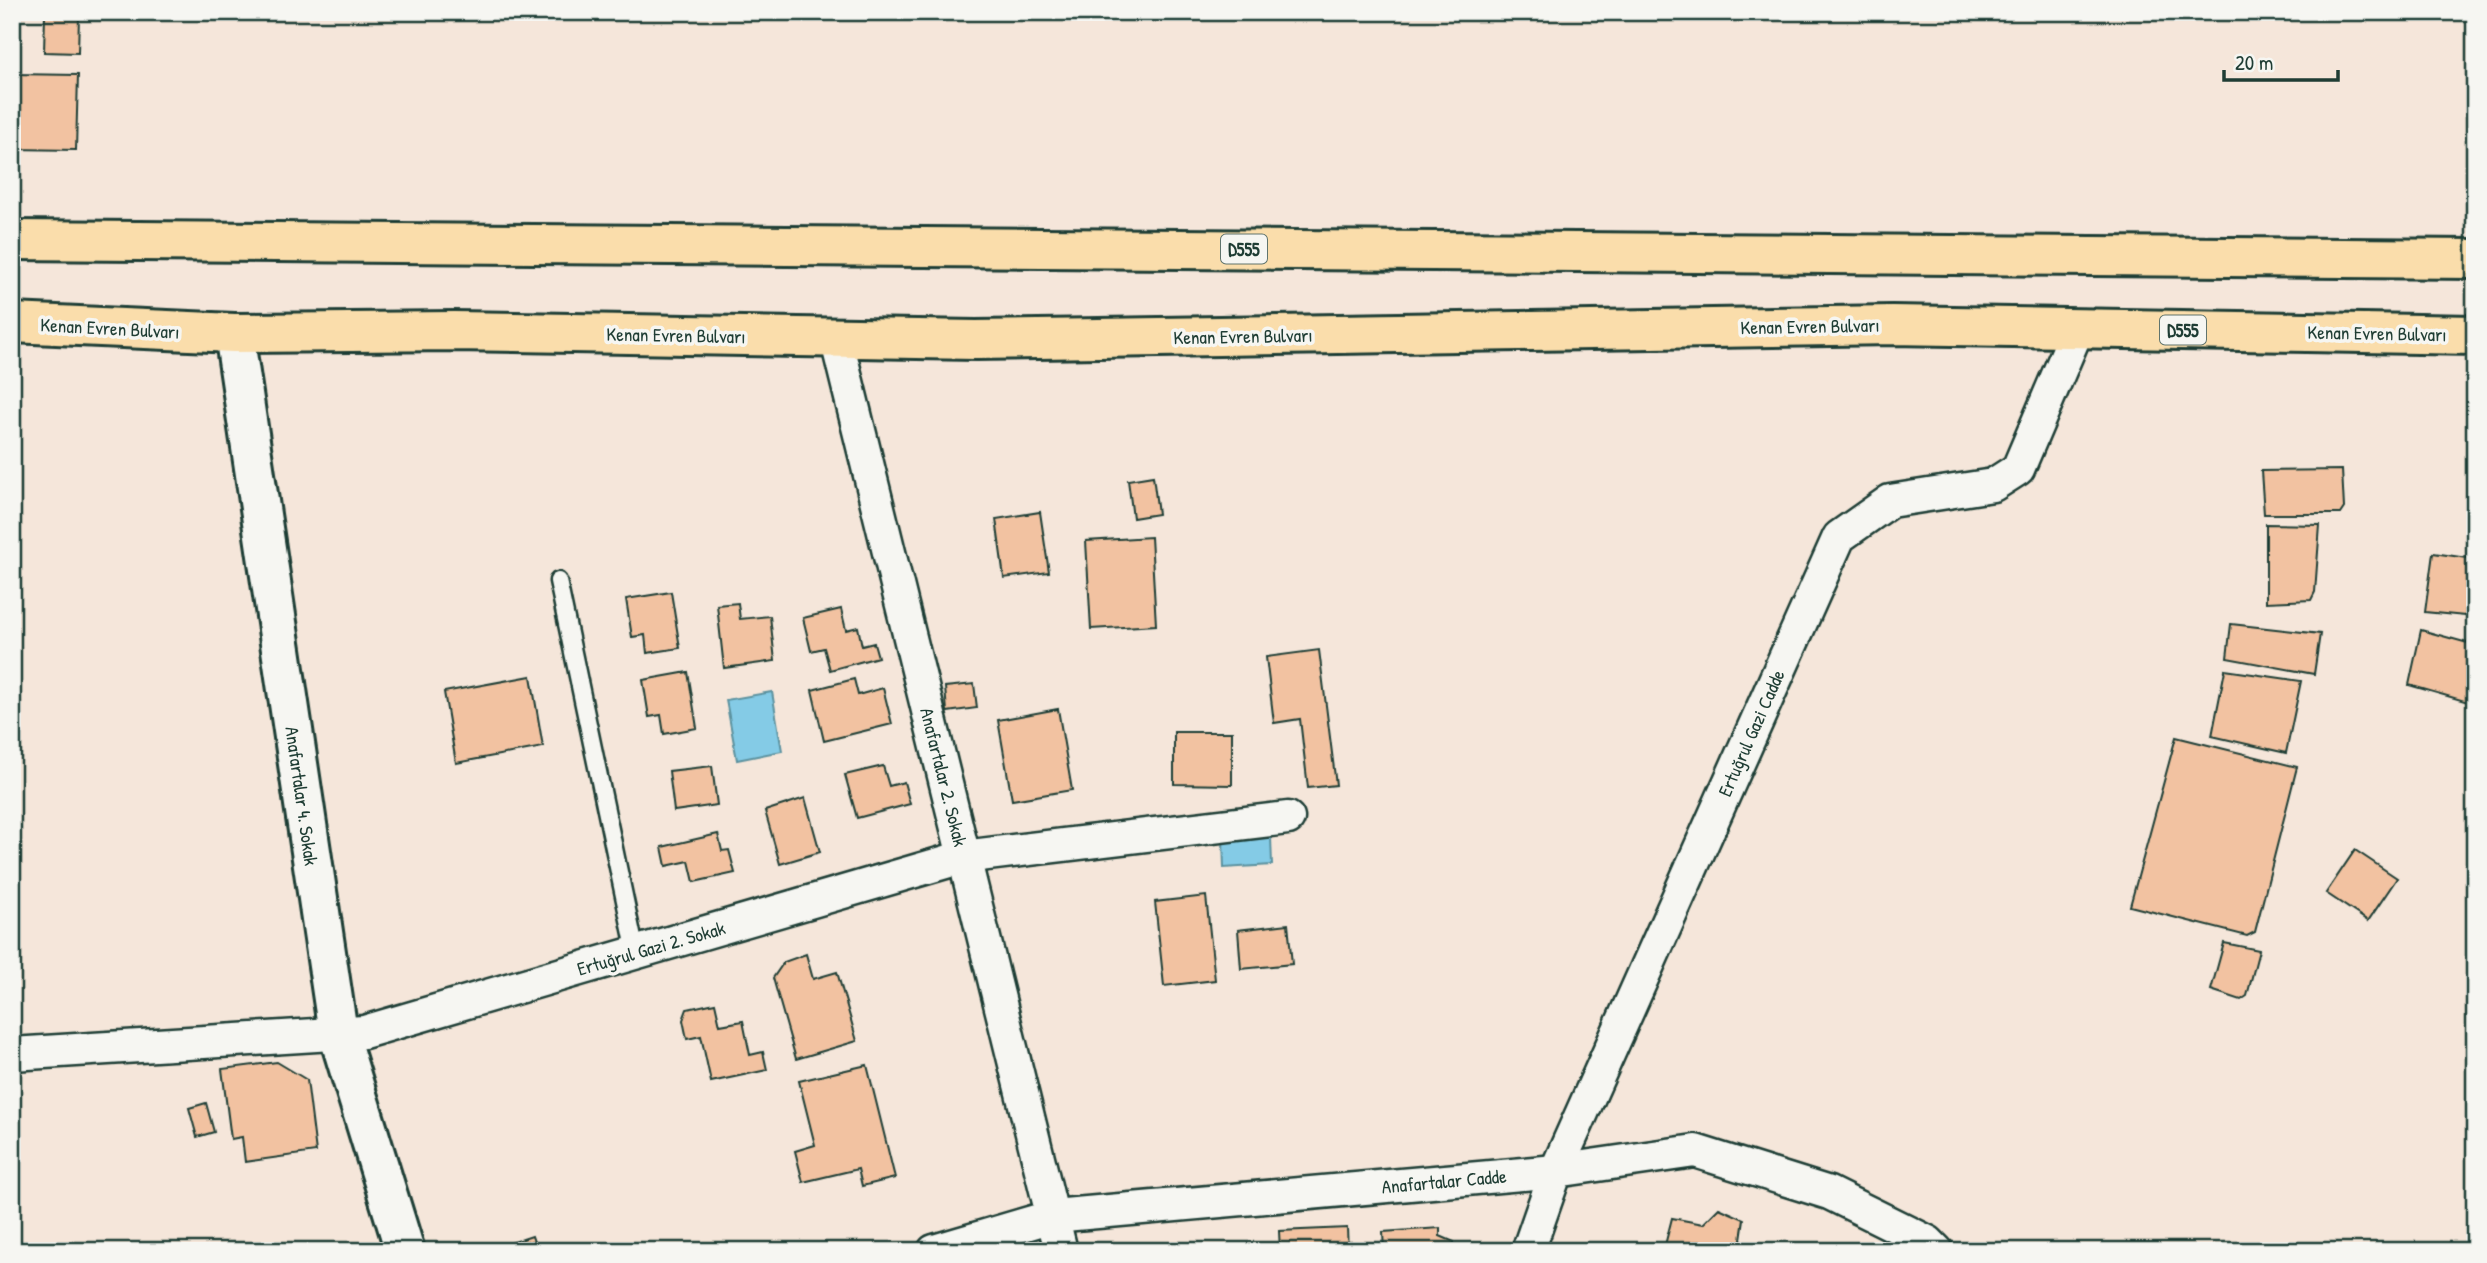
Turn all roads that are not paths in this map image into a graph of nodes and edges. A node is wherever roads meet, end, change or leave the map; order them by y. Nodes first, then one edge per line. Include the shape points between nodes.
1 (12, 240) edge
2 (2475, 259) edge
3 (12, 323) edge
4 (2078, 328) junction
5 (234, 334) junction
6 (2475, 335) edge
7 (836, 338) junction
8 (558, 581) dead end
9 (1288, 818) dead end
10 (963, 857) junction
11 (636, 953) junction
12 (338, 1033) junction
13 (12, 1054) edge
14 (1556, 1171) junction
15 (1053, 1216) junction
16 (405, 1251) edge
17 (934, 1251) edge
18 (1062, 1251) edge
19 (1528, 1251) edge
20 (1937, 1251) edge

1 - 2 main road, D555
3 - 5 main road, Kenan Evren Bulvarı / D555
4 - 6 main road, Kenan Evren Bulvarı / D555
4 - 7 main road, Kenan Evren Bulvarı / D555 via 1892,325 976,340
4 - 14 street, Ertuğrul Gazi Cadde via 2018,469 1993,485 1890,500 1839,537
5 - 7 main road, Kenan Evren Bulvarı / D555 via 454,331
5 - 12 street, Anafartalar 4. Sokak
7 - 10 street, Anafartalar 2. Sokak
8 - 11 lane
9 - 10 street, Ertuğrul Gazi 2. Sokak
10 - 11 street, Ertuğrul Gazi 2. Sokak
10 - 15 street, Anafartalar 2. Sokak
11 - 12 street, Ertuğrul Gazi 2. Sokak via 364,1031
12 - 13 street, Ertuğrul Gazi 2. Sokak
12 - 16 street, Anafartalar 4. Sokak
14 - 15 street, Anafartalar Cadde
14 - 19 street, Ertuğrul Gazi Cadde
14 - 20 street, Anafartalar Cadde via 1695,1151 1829,1193 1928,1242
15 - 17 street, Anafartalar Cadde
15 - 18 street, Anafartalar 2. Sokak

